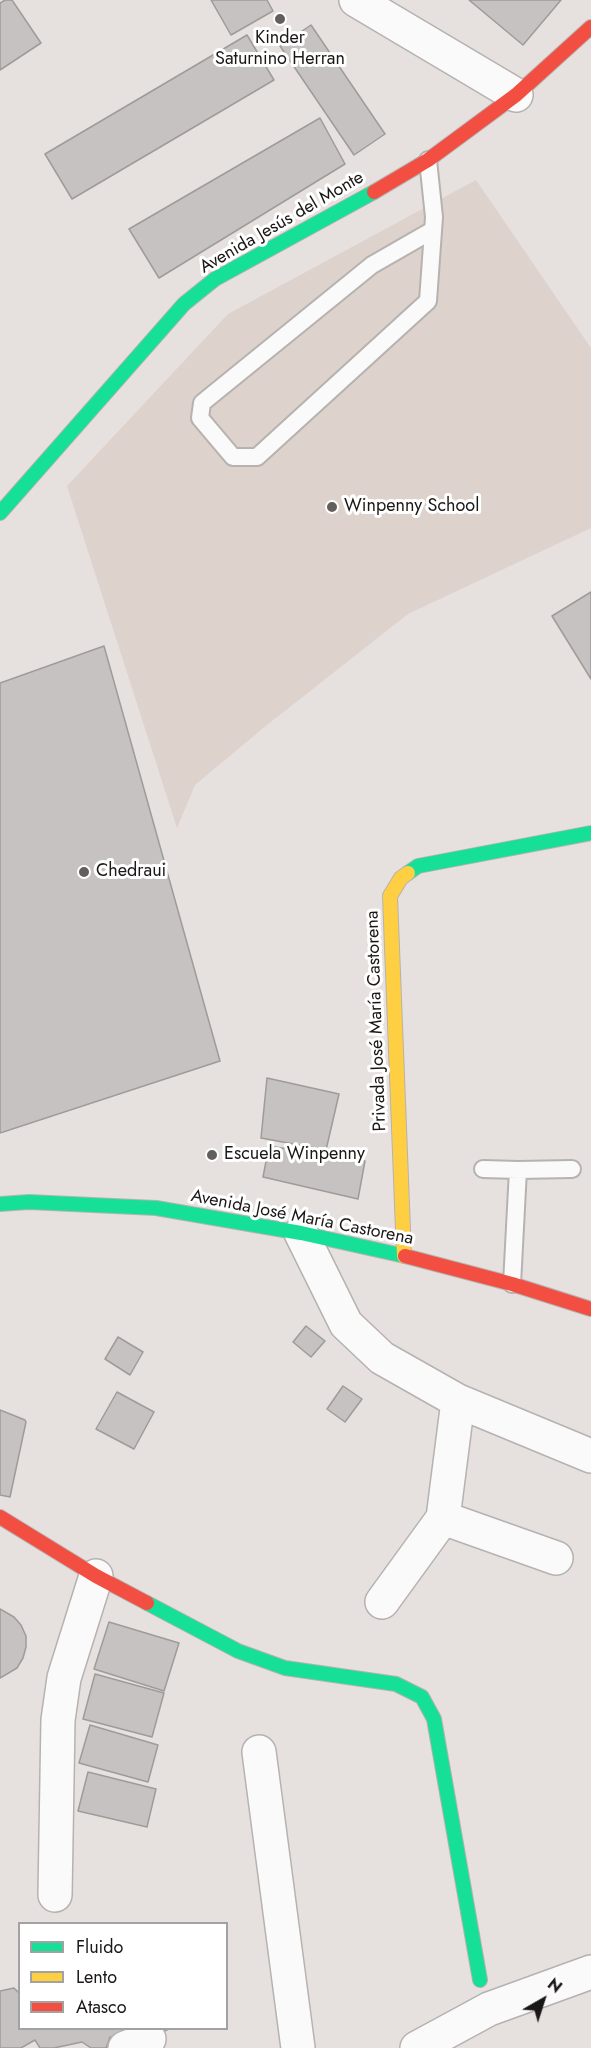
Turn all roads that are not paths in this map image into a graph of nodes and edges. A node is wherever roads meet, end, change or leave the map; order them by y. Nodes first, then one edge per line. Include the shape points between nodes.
1 (356, 0) edge
2 (591, 27) edge
3 (516, 95) junction
4 (428, 160) junction
5 (433, 231) junction
6 (0, 513) edge
7 (591, 833) edge
8 (483, 1169) dead end
9 (572, 1169) dead end
10 (518, 1170) junction
11 (0, 1204) edge
12 (301, 1233) junction
13 (404, 1256) junction
14 (512, 1284) junction
15 (591, 1309) edge
16 (458, 1401) junction
17 (591, 1456) edge
18 (0, 1517) edge
19 (443, 1518) junction
20 (556, 1558) dead end
21 (96, 1576) junction
22 (382, 1602) dead end
23 (259, 1752) dead end
24 (55, 1895) dead end
25 (591, 1972) edge
26 (484, 1994) junction
27 (298, 2048) edge
28 (417, 2048) edge

1 - 3 street
2 - 3 street, Avenida Jesús del Monte
3 - 4 street, Avenida Jesús del Monte
4 - 5 lane
4 - 6 street, Avenida Jesús del Monte via 215,279 183,304
5 - 5 lane via 428,301 257,456 233,457 200,418 201,403 372,266
7 - 13 street, Privada José María Castorena via 418,866 400,878 390,896
8 - 10 lane
9 - 10 lane
10 - 14 lane
11 - 12 street, Avenida José María Castorena via 156,1208
12 - 13 street, Avenida José María Castorena
12 - 16 street via 346,1324 382,1358
13 - 14 street, Avenida José María Castorena
14 - 15 street, Avenida José María Castorena
16 - 17 street
16 - 19 street
18 - 21 street
19 - 20 street
19 - 22 street
21 - 24 street via 64,1678 58,1720
21 - 26 street via 238,1651 285,1668 396,1684 422,1697 434,1719
23 - 27 street
25 - 26 street
26 - 28 street

